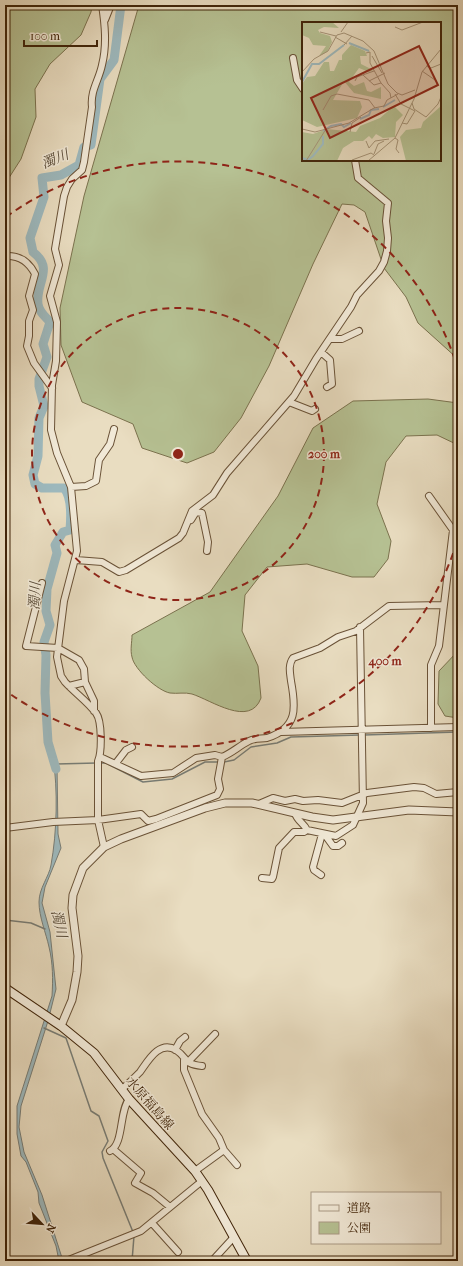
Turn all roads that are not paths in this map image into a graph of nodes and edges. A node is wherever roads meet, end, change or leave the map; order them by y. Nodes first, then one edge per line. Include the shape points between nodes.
1 (102, 5) edge
2 (111, 5) edge
3 (104, 20) junction
4 (293, 58) dead end
5 (302, 88) edge
6 (355, 161) edge
7 (5, 256) edge
8 (359, 331) dead end
9 (330, 339) junction
10 (321, 352) junction
11 (327, 387) dead end
12 (52, 388) junction
13 (289, 402) junction
14 (315, 408) dead end
15 (114, 428) dead end
16 (71, 487) junction
17 (429, 496) dead end
18 (185, 528) junction
19 (455, 535) edge
20 (207, 551) dead end
21 (76, 560) junction
22 (42, 583) dead end
23 (443, 605) junction
24 (360, 627) junction
25 (58, 648) junction
26 (85, 682) junction
27 (69, 686) junction
28 (94, 711) junction
29 (458, 727) edge
30 (431, 728) junction
31 (281, 732) junction
32 (361, 734) junction
33 (132, 747) dead end
34 (99, 761) junction
35 (222, 761) junction
36 (116, 763) junction
37 (458, 792) edge
38 (218, 793) junction
39 (363, 794) junction
40 (228, 803) junction
41 (259, 804) junction
42 (458, 812) edge
43 (295, 813) junction
44 (357, 817) junction
45 (98, 820) junction
46 (5, 828) edge
47 (306, 830) junction
48 (324, 835) junction
49 (342, 843) dead end
50 (104, 848) junction
51 (320, 875) dead end
52 (262, 878) dead end
53 (5, 988) edge
54 (61, 1026) junction
55 (215, 1034) dead end
56 (185, 1037) dead end
57 (175, 1050) junction
58 (186, 1061) junction
59 (202, 1066) dead end
60 (122, 1089) junction
61 (129, 1099) junction
62 (224, 1150) junction
63 (237, 1165) dead end
64 (195, 1171) junction
65 (202, 1181) junction
66 (170, 1207) junction
67 (152, 1223) junction
68 (234, 1237) junction
69 (178, 1252) dead end
70 (66, 1261) edge
71 (212, 1261) edge
72 (247, 1261) edge

1 - 3 street
2 - 3 street
3 - 12 street via 102,65 91,100 84,162 82,170 67,187 56,236 55,249 59,265 50,296 58,322
4 - 5 street via 297,80
6 - 9 street via 358,178 388,203 387,251 379,271 357,295
7 - 12 street via 19,258 32,267 35,274 29,296 33,310 26,346 34,363
8 - 9 street via 342,339
9 - 10 street
10 - 11 street via 330,360 332,384
10 - 13 street
12 - 16 street via 50,430
13 - 14 street via 312,411
13 - 18 street via 227,473 211,497 192,511
15 - 16 street via 110,444 99,460 96,481 86,486
16 - 21 street
17 - 19 street
18 - 20 street via 196,512 202,513 208,542
18 - 21 street via 179,538 126,570 115,571 102,562
19 - 23 street
21 - 25 street via 64,601
22 - 25 street via 26,646
23 - 24 street via 388,606
23 - 30 street via 439,646 431,665
24 - 31 street via 291,660 295,710
24 - 32 street
25 - 26 street via 79,660 84,669
25 - 27 street via 58,667
26 - 27 street
26 - 28 street via 94,701
27 - 28 street
28 - 34 street via 98,717 101,742
29 - 30 street
30 - 32 street
31 - 32 street
31 - 35 street via 249,741
32 - 39 street
33 - 36 street via 126,750
34 - 36 street
34 - 45 street
35 - 36 street via 215,754 196,758 173,773 149,776 141,776
35 - 38 street
37 - 39 street via 436,794 424,788 414,787
38 - 40 street
38 - 45 street via 212,798 148,821 141,814
39 - 41 street via 342,803 294,799 285,801 273,798
39 - 44 street via 364,803
40 - 41 street
40 - 50 street via 205,808
41 - 43 street
42 - 44 street via 409,810
43 - 44 street via 333,820
43 - 47 street via 296,819
44 - 48 street via 353,825 342,833 336,836
45 - 46 street via 61,821
45 - 50 street
47 - 48 street
47 - 52 street via 291,834 277,853 274,877
48 - 49 street via 333,846
48 - 51 street via 313,867
50 - 54 street via 83,868 73,895 72,908 78,956 72,1000
53 - 54 main road, 水原福島線
54 - 60 main road, 水原福島線 via 94,1053
55 - 58 street
56 - 57 street
57 - 58 street
57 - 60 street via 165,1048 154,1054
58 - 59 street
58 - 62 street via 184,1070 202,1114
60 - 61 main road, 水原福島線
61 - 64 main road, 水原福島線
61 - 66 street via 118,1139 111,1150 141,1173 135,1183
62 - 63 street
62 - 64 street
64 - 65 main road, 水原福島線
65 - 66 street
65 - 68 main road, 水原福島線
66 - 67 street
67 - 69 street
67 - 70 street via 141,1231
68 - 71 street
68 - 72 main road, 水原福島線

